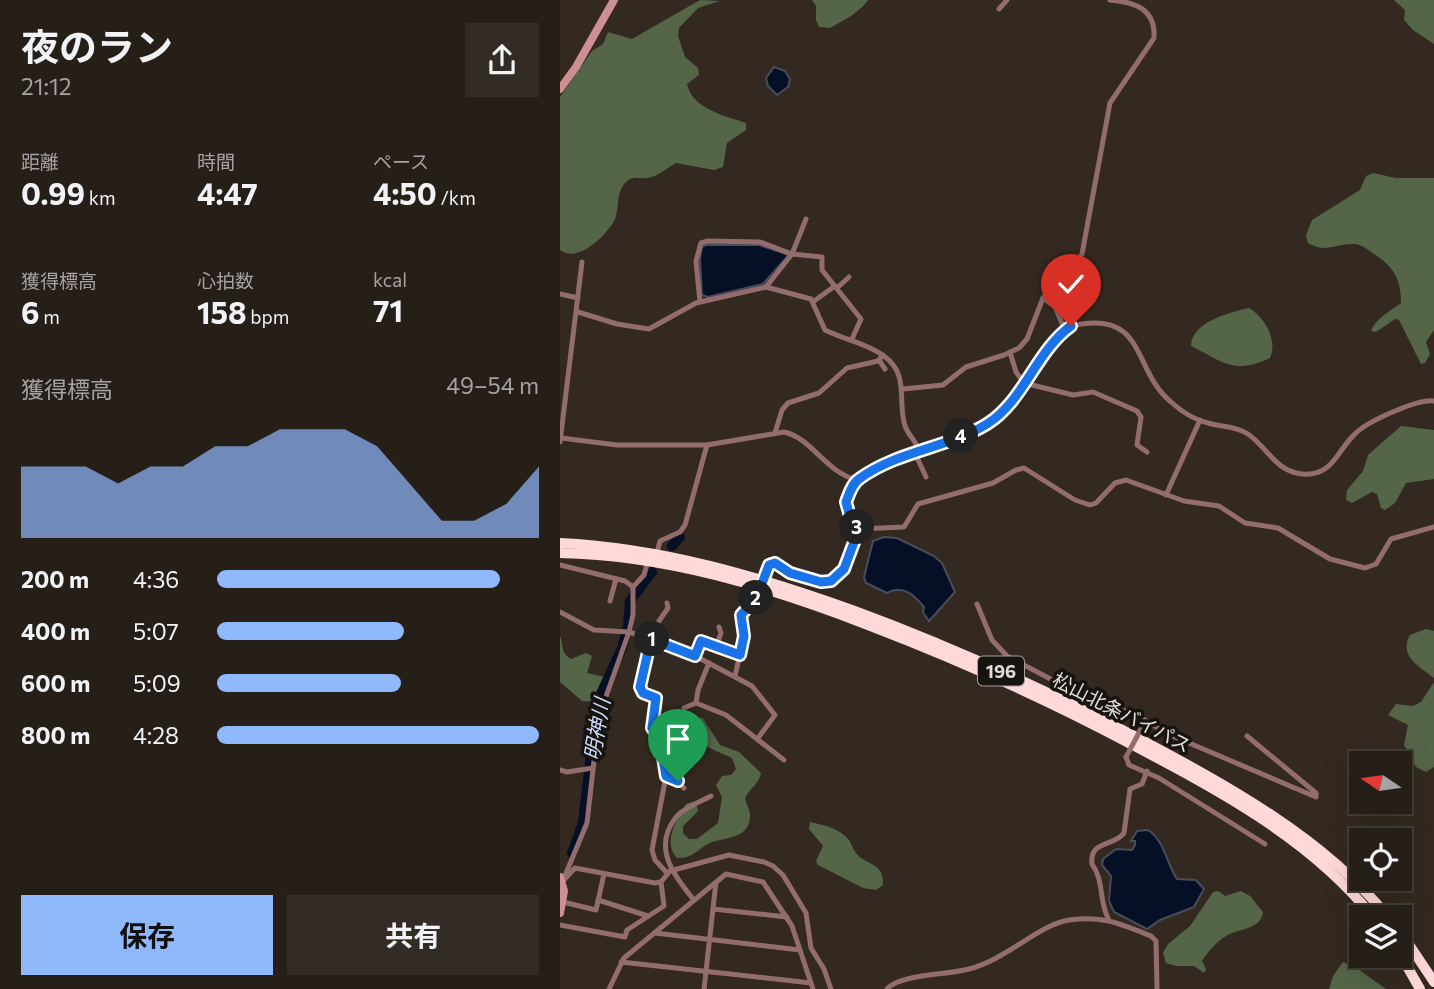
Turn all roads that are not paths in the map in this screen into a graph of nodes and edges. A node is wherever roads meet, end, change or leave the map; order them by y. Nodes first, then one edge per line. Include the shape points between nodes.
1 (614, 0) edge
2 (1007, 0) edge
3 (1110, 0) edge
4 (999, 9) dead end
5 (560, 89) edge
6 (806, 219) dead end
7 (792, 254) junction
8 (582, 262) dead end
9 (849, 278) dead end
10 (766, 287) junction
11 (836, 287) junction
12 (560, 294) edge
13 (578, 298) junction
14 (1043, 298) junction
15 (814, 301) junction
16 (699, 302) junction
17 (578, 312) junction
18 (1065, 330) junction
19 (852, 339) junction
20 (1010, 352) junction
21 (881, 358) junction
22 (885, 369) dead end
23 (1024, 383) junction
24 (563, 388) edge
25 (903, 389) junction
26 (1434, 401) edge
27 (561, 418) edge
28 (1200, 420) junction
29 (775, 433) junction
30 (560, 440) edge
31 (707, 445) junction
32 (917, 450) junction
33 (1147, 452) dead end
34 (926, 477) dead end
35 (857, 480) junction
36 (1166, 495) junction
37 (1434, 527) edge
38 (859, 529) junction
39 (560, 543) edge
40 (560, 553) edge
41 (657, 553) junction
42 (649, 561) junction
43 (560, 565) edge
44 (616, 579) junction
45 (761, 584) junction
46 (633, 593) junction
47 (610, 601) dead end
48 (667, 603) dead end
49 (977, 604) dead end
50 (560, 612) edge
51 (719, 627) dead end
52 (629, 632) junction
53 (652, 639) junction
54 (716, 647) junction
55 (740, 655) junction
56 (695, 656) junction
57 (709, 663) junction
58 (735, 676) junction
59 (1068, 701) junction
60 (696, 703) junction
61 (684, 708) dead end
62 (1147, 720) junction
63 (1247, 736) dead end
64 (758, 738) junction
65 (784, 760) dead end
66 (593, 768) junction
67 (560, 770) edge
68 (1147, 771) junction
69 (666, 776) junction
70 (684, 788) dead end
71 (711, 796) dead end
72 (1265, 844) dead end
73 (669, 872) junction
74 (604, 874) junction
75 (562, 879) edge
76 (661, 882) junction
77 (716, 882) junction
78 (598, 900) junction
79 (694, 900) junction
80 (562, 902) junction
81 (1361, 905) edge
82 (1377, 905) edge
83 (713, 909) junction
84 (560, 913) edge
85 (649, 916) junction
86 (787, 917) junction
87 (1108, 918) junction
88 (560, 925) edge
89 (655, 933) junction
90 (709, 941) junction
91 (1412, 949) edge
92 (800, 950) junction
93 (621, 962) junction
94 (1408, 968) edge
95 (706, 972) junction
96 (1434, 982) edge
97 (812, 986) edge
98 (609, 989) edge
99 (704, 989) edge
100 (831, 989) edge
101 (887, 989) edge
102 (1157, 989) edge
103 (1420, 989) edge

1 - 5 street
2 - 4 street
3 - 14 street via 1145,9 1154,25 1154,38 1110,103 1082,254 1070,273
6 - 7 street
7 - 10 street
7 - 11 street via 822,257 822,270
7 - 16 street via 760,242 704,241 696,261
8 - 13 street
9 - 11 street
10 - 15 street
10 - 16 street
11 - 15 street
11 - 19 street via 861,319
12 - 13 street
13 - 17 street
14 - 18 street via 1055,307
14 - 20 street via 1027,339
15 - 19 street via 825,330
16 - 17 street via 649,329
17 - 24 street
18 - 23 street
18 - 28 street via 1079,324 1109,323 1124,330 1158,389
19 - 21 street
20 - 23 street
20 - 25 street via 966,367 943,386
21 - 22 street
21 - 25 street via 897,370
21 - 29 street via 847,368 819,393 788,404
23 - 32 street via 987,424
23 - 33 street via 1073,395 1093,392 1137,411 1141,417 1137,445
24 - 27 street
25 - 32 street via 906,427
26 - 28 street via 1421,401 1364,426 1328,468 1311,474 1280,467 1247,433
27 - 30 street
28 - 36 street
29 - 31 street
29 - 35 street via 793,434 833,470
30 - 31 street
31 - 41 street via 685,525 660,541
32 - 34 street
32 - 35 street
35 - 38 street via 846,502
36 - 37 street via 1219,506 1245,523 1278,528 1330,559 1365,569 1376,564 1391,539
36 - 38 street via 1126,480 1115,483 1090,505 1024,468 918,504 904,527
38 - 45 street via 844,569 831,581 790,573 775,563 766,569
39 - 41 highway, 松山北条バイパス / 196
40 - 42 highway, 松山北条バイパス / 196
41 - 45 highway, 松山北条バイパス / 196
42 - 45 highway, 松山北条バイパス / 196
42 - 46 street
43 - 44 street
44 - 46 street
44 - 47 street
45 - 55 street via 757,597 741,615 744,636
45 - 59 highway, 松山北条バイパス / 196 via 911,632
46 - 52 street
48 - 53 street
49 - 59 street via 997,648
50 - 52 street via 594,630
51 - 54 street
52 - 53 street
52 - 66 street via 601,705
53 - 56 street
53 - 69 street via 640,687 656,698 652,725 660,739
54 - 55 street
54 - 56 street via 701,641
55 - 58 street
56 - 57 street
57 - 58 street
57 - 60 street
58 - 64 street via 756,690 775,715
59 - 62 street
59 - 81 highway, 松山北条バイパス / 196 via 1288,837
59 - 82 highway, 松山北条バイパス / 196 via 1170,755 1275,819 1351,877
60 - 61 street
60 - 64 street via 726,715
62 - 63 street via 1168,734 1316,797
62 - 68 street, bridge via 1126,757 1129,765
64 - 65 street
66 - 67 street
66 - 75 street via 587,823
68 - 72 street
68 - 87 street via 1142,785 1130,789 1124,833 1092,853
69 - 70 street
69 - 73 street via 652,850 655,860
71 - 73 street via 678,816 671,826 666,848
73 - 76 street
73 - 79 street
73 - 100 street via 729,855 773,866 806,913 811,948
74 - 75 street via 575,868
74 - 76 street
74 - 78 street
75 - 80 street
76 - 85 street via 664,906
77 - 79 street
77 - 83 street
77 - 86 street via 726,874 763,882
78 - 80 street via 596,910
78 - 85 street
79 - 89 street
80 - 84 street
83 - 86 street
83 - 90 street
85 - 88 street via 627,930 625,937
86 - 92 street
87 - 101 street via 1063,921 996,960 902,980
87 - 102 street via 1156,941
89 - 90 street
89 - 93 street
90 - 92 street
90 - 95 street
91 - 96 highway
92 - 97 street
93 - 95 street
93 - 98 street
94 - 103 highway
95 - 97 street
95 - 99 street

